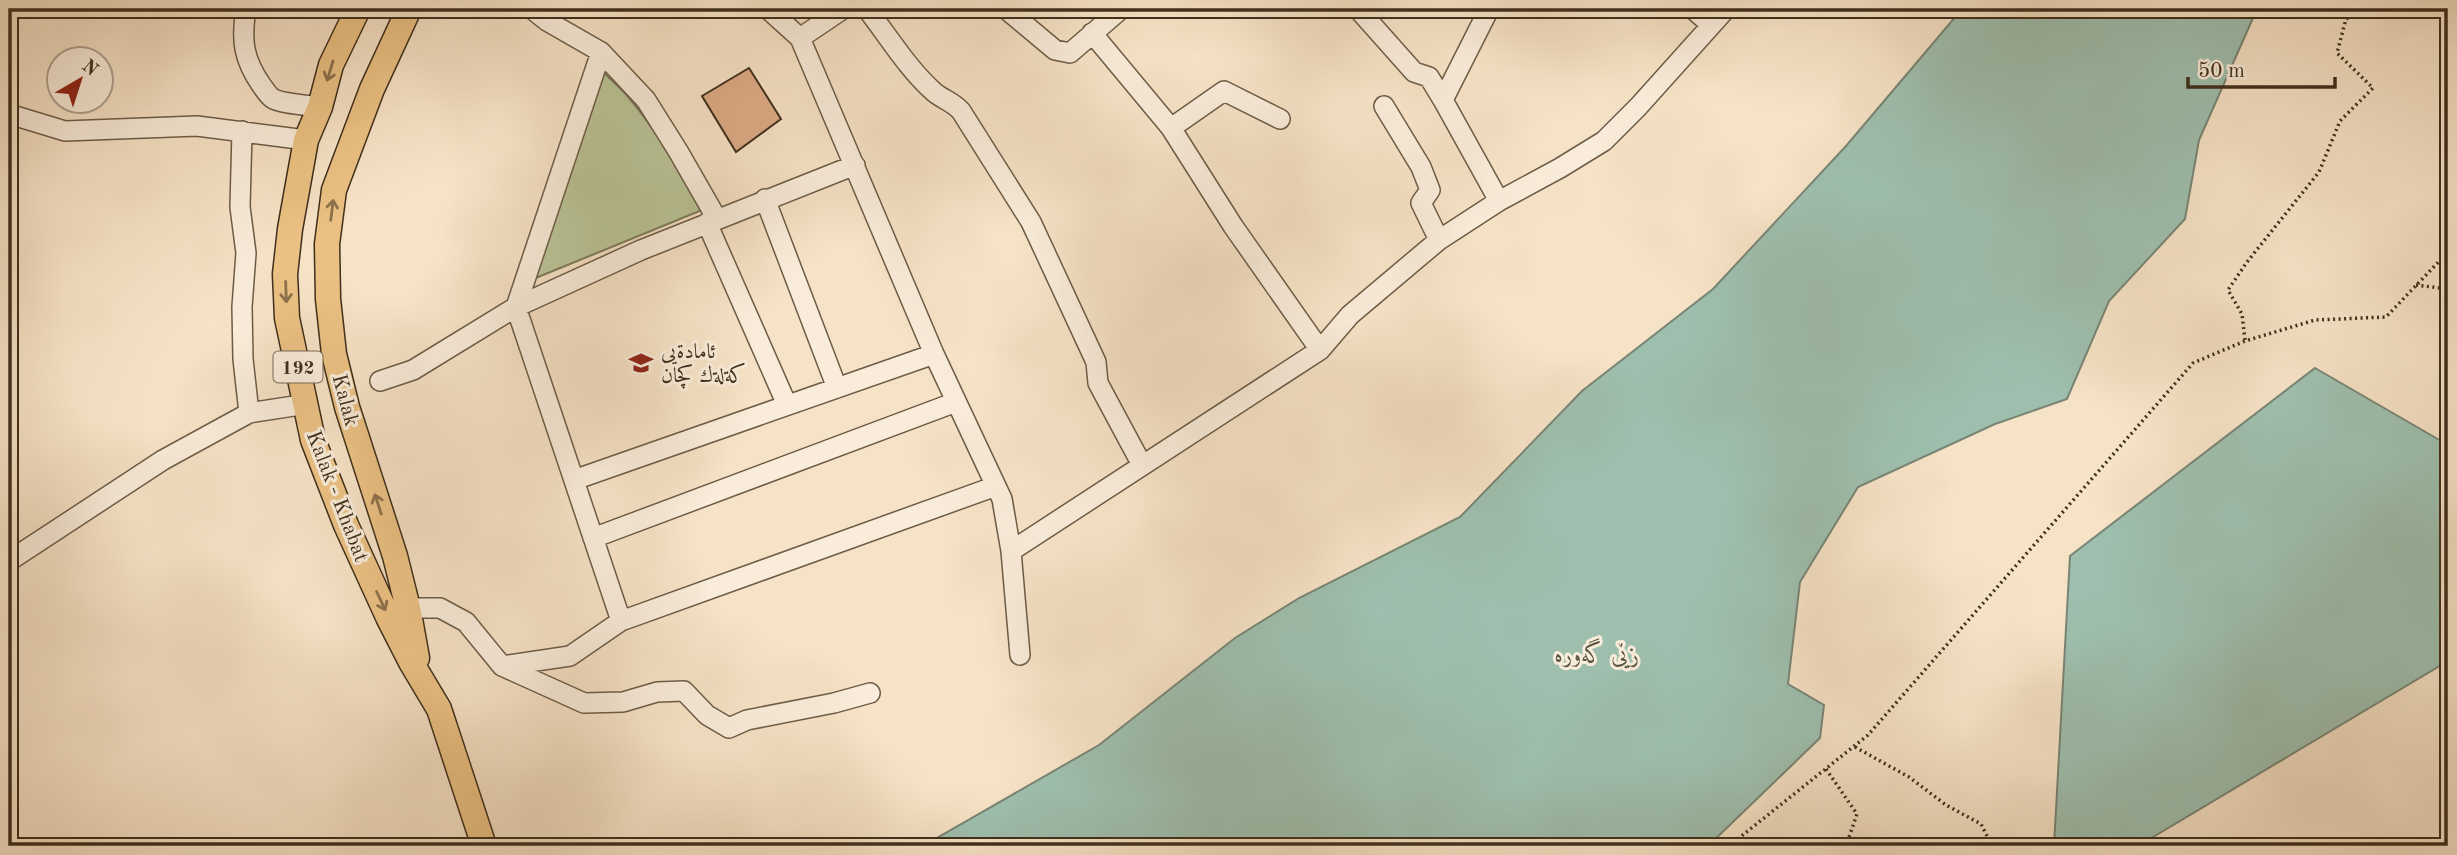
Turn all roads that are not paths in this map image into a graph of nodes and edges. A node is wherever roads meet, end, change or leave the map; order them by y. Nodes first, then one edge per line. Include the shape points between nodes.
1 (246, 9) edge
2 (358, 9) edge
3 (409, 9) edge
4 (532, 9) edge
5 (768, 9) edge
6 (843, 9) edge
7 (867, 9) edge
8 (1006, 9) edge
9 (1121, 9) edge
10 (1358, 9) edge
11 (1489, 9) edge
12 (1693, 9) edge
13 (1726, 9) edge
14 (1711, 25) junction
15 (1092, 33) junction
16 (800, 38) junction
17 (601, 52) junction
18 (1443, 100) junction
19 (1384, 106) dead end
20 (320, 107) junction
21 (9, 114) edge
22 (1280, 119) dead end
23 (1171, 128) junction
24 (242, 131) junction
25 (306, 140) junction
26 (855, 165) junction
27 (765, 199) junction
28 (1499, 201) junction
29 (712, 221) junction
30 (1439, 240) junction
31 (516, 307) junction
32 (1320, 350) junction
33 (934, 354) junction
34 (380, 381) dead end
35 (836, 388) junction
36 (956, 402) junction
37 (307, 404) junction
38 (787, 405) junction
39 (249, 413) junction
40 (1142, 465) junction
41 (573, 480) junction
42 (996, 485) junction
43 (593, 538) junction
44 (1011, 551) junction
45 (9, 561) edge
46 (408, 608) junction
47 (621, 621) junction
48 (1020, 655) dead end
49 (502, 666) junction
50 (870, 693) dead end
51 (439, 709) junction
52 (484, 846) edge

1 - 20 street via 244,52 269,96
2 -> 20 main road, Kalak - Khabat / 192 via 331,65
46 -> 3 main road, Kalak / 192 via 334,354 327,244 334,190 372,89
4 - 17 street
5 - 16 street
6 - 16 street
7 - 40 street via 922,79 961,111 1031,222 1096,362 1098,383
8 - 15 street via 1055,50 1070,53
9 - 15 street
10 - 18 street via 1414,72 1429,77
11 - 18 street
12 - 14 street
13 - 14 street
14 - 28 street via 1604,141
15 - 23 street
16 - 26 street
17 - 29 street via 646,100 678,150
17 - 31 street
18 - 28 street
19 - 30 street via 1421,167 1430,190 1421,203
20 - 25 main road, Kalak - Khabat / 192
21 - 24 street via 65,131 197,126
22 - 23 street via 1224,91
23 - 32 street
24 - 25 street
24 - 39 street via 243,359
25 -> 37 main road, Kalak - Khabat / 192 via 285,274 287,318
26 - 27 street
26 - 33 street
27 - 29 street
27 - 35 street
28 - 30 street
29 - 31 street
29 - 38 street
30 - 32 street via 1350,315
31 - 34 street via 413,370
31 - 41 street
32 - 40 street
33 - 35 street
33 - 36 street
35 - 38 street
36 - 42 street
36 - 43 street
37 - 39 street
37 -> 51 main road, Kalak - Khabat / 192 via 313,440 346,525 388,617
38 - 41 street
39 - 45 street via 163,460
40 - 44 street
41 - 43 street
42 - 44 street
42 - 47 street
43 - 47 street
44 - 48 street
46 - 49 street via 440,608 466,622
46 - 51 main road, Kalak / 192 via 418,664
47 - 49 street via 570,656
49 - 50 street via 584,703 623,702 657,692 684,691 729,728
51 - 52 main road, Kalak - Khabat / 192

